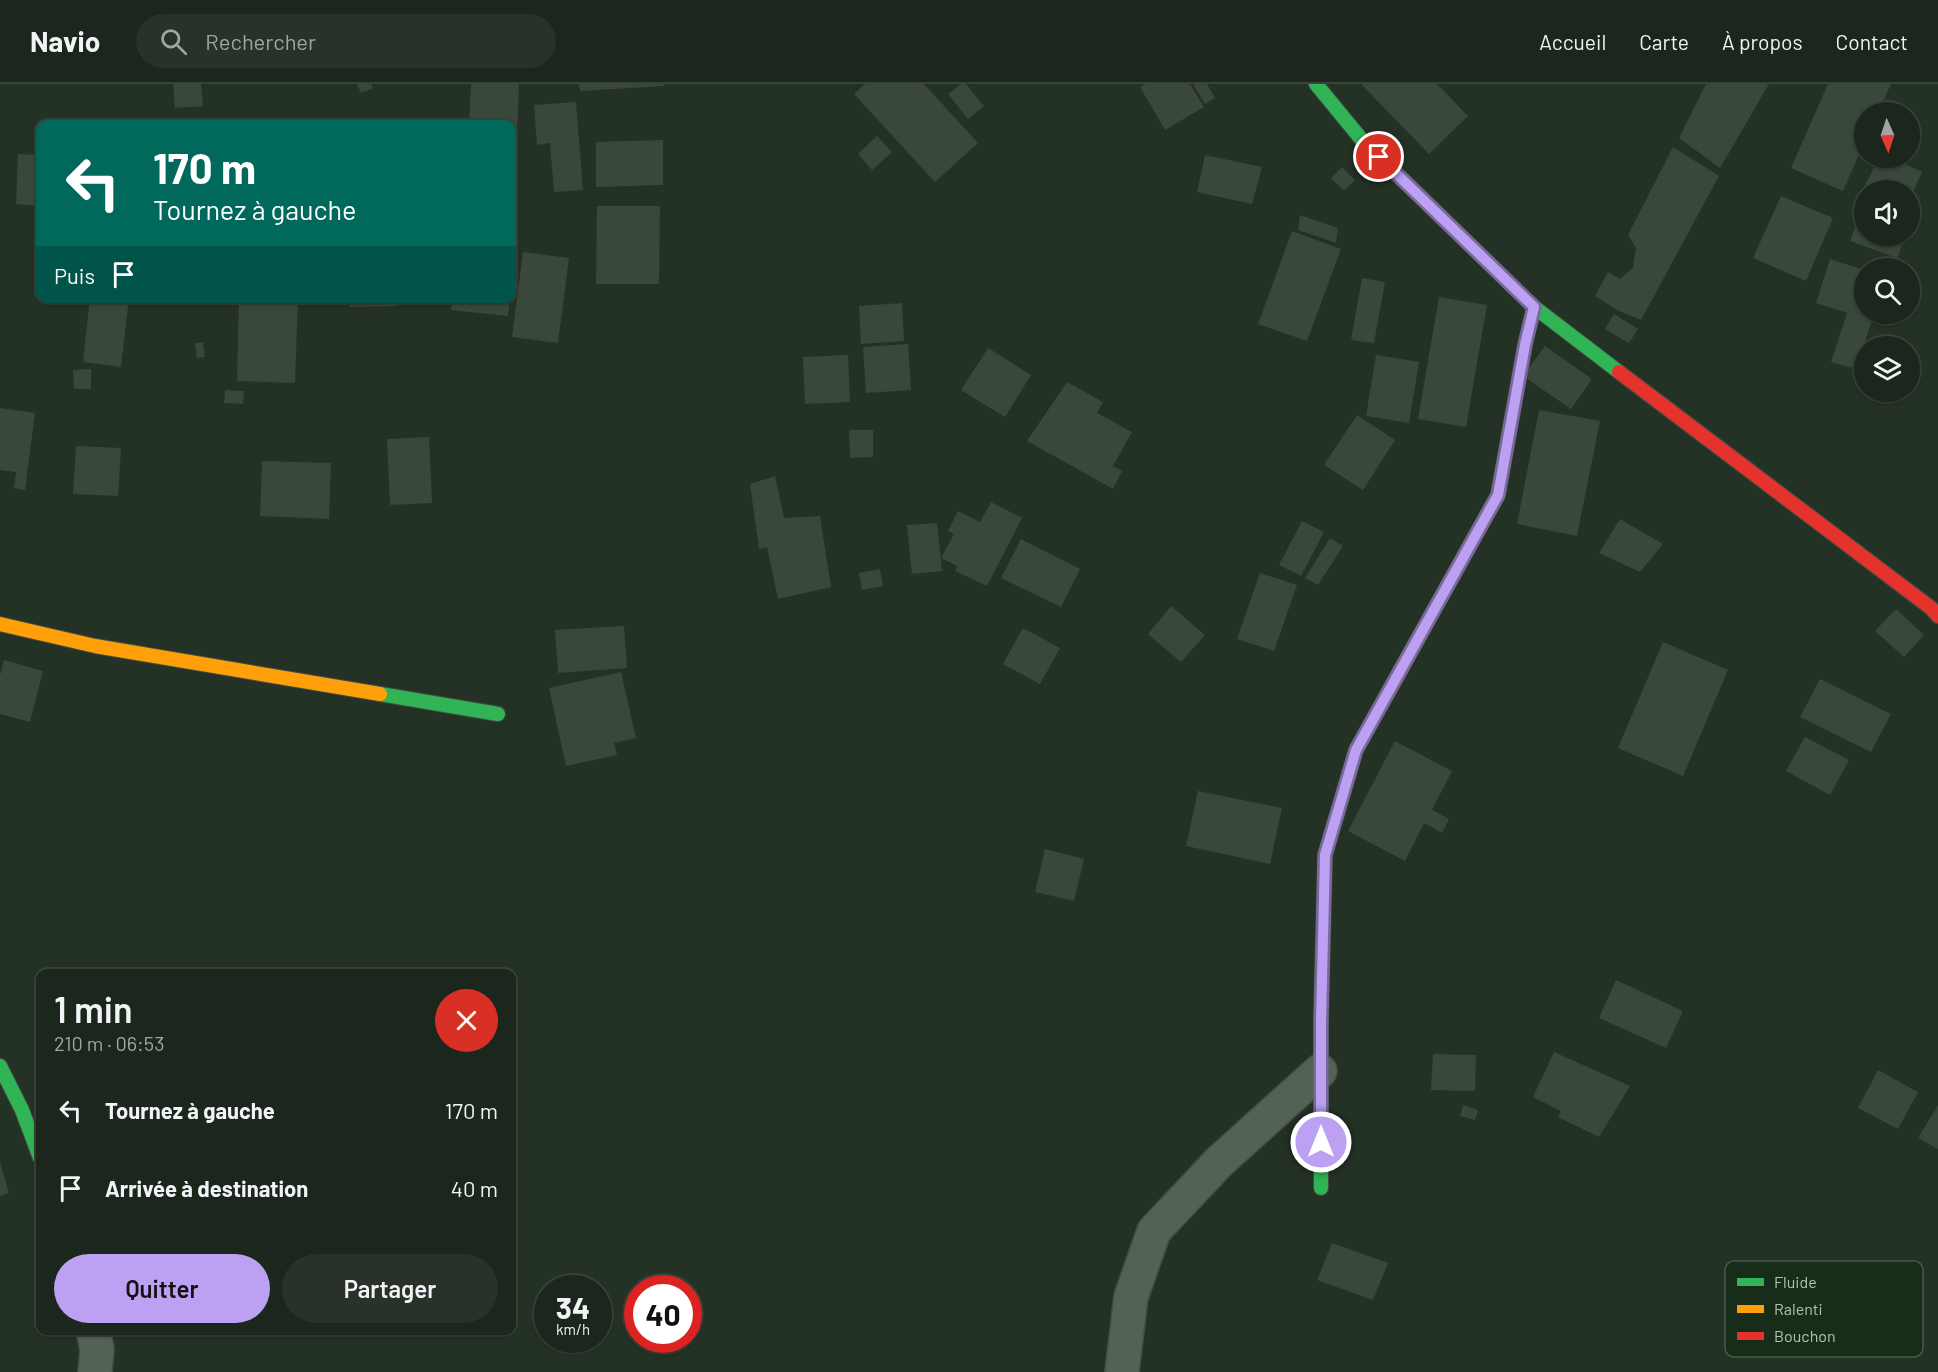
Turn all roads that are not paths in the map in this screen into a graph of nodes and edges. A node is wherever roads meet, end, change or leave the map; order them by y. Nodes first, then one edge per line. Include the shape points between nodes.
1 (1316, 84) edge
2 (1534, 307) junction
3 (1938, 616) edge
4 (0, 624) edge
5 (498, 714) dead end
6 (0, 1066) edge
7 (1320, 1071) junction
8 (36, 1147) edge
9 (1322, 1188) dead end
10 (94, 1335) edge
11 (95, 1372) edge
12 (1122, 1372) edge

1 - 2 street via 1362,140
2 - 3 street
2 - 7 street via 1498,495 1356,750 1325,855
4 - 5 street via 95,646
6 - 8 street
7 - 9 street
7 - 12 street via 1219,1162 1154,1231 1131,1297
10 - 11 street

